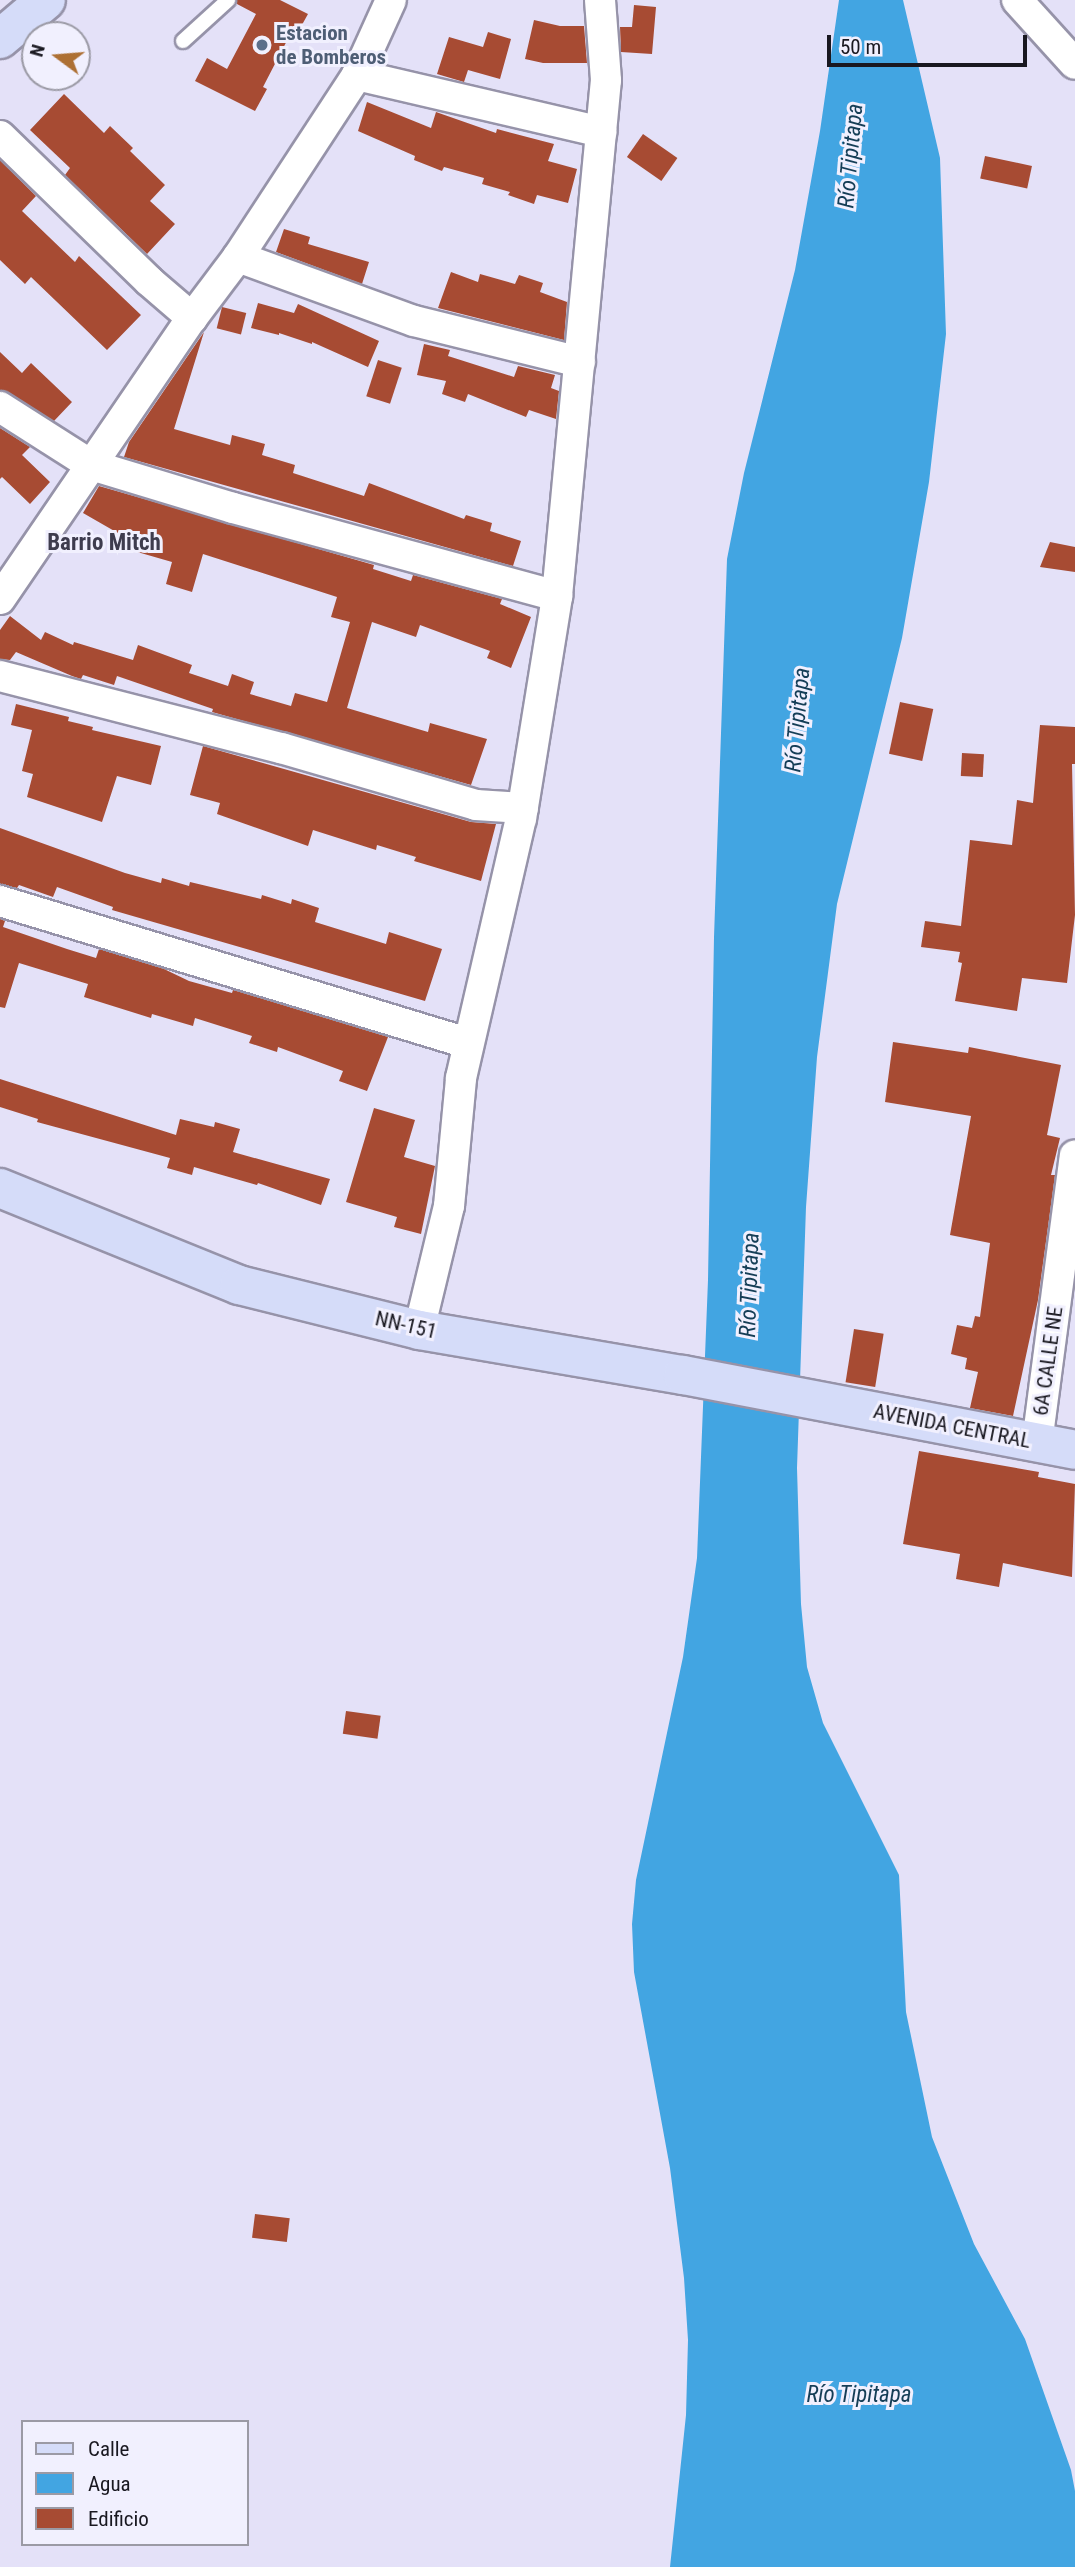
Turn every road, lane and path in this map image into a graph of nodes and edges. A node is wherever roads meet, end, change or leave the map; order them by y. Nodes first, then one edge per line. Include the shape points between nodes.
1 (46, 0) edge
2 (228, 0) edge
3 (391, 0) edge
4 (600, 0) edge
5 (1017, 0) edge
6 (2, 32) edge
7 (183, 41) dead end
8 (1075, 64) edge
9 (357, 75) junction
10 (601, 132) junction
11 (0, 136) edge
12 (238, 257) junction
13 (192, 318) junction
14 (580, 362) junction
15 (0, 407) edge
16 (91, 465) junction
17 (557, 596) junction
18 (0, 599) edge
19 (0, 676) edge
20 (523, 808) junction
21 (0, 901) edge
22 (468, 1043) junction
23 (1075, 1155) edge
24 (0, 1188) edge
25 (419, 1330) junction
26 (828, 1402) joint
27 (1037, 1443) junction
28 (1075, 1450) edge

1 - 6 street
2 - 7 lane
3 - 9 street
4 - 10 street via 606,80
5 - 8 street
9 - 10 street
9 - 12 street
10 - 14 street
11 - 13 street
12 - 13 street
12 - 14 street via 414,321
13 - 16 street
14 - 17 street
15 - 16 street
16 - 17 street
16 - 18 street
17 - 20 street
19 - 20 street via 281,748 476,805
20 - 22 street
21 - 22 street
22 - 25 street via 449,1206
23 - 27 street, 6A CALLE NE
24 - 25 street, NN-151 / NN-151 via 239,1285
25 - 26 street, NN-151 / NN-151
26 - 27 street, AVENIDA CENTRAL / NN-151
27 - 28 street, AVENIDA CENTRAL / NN-151

